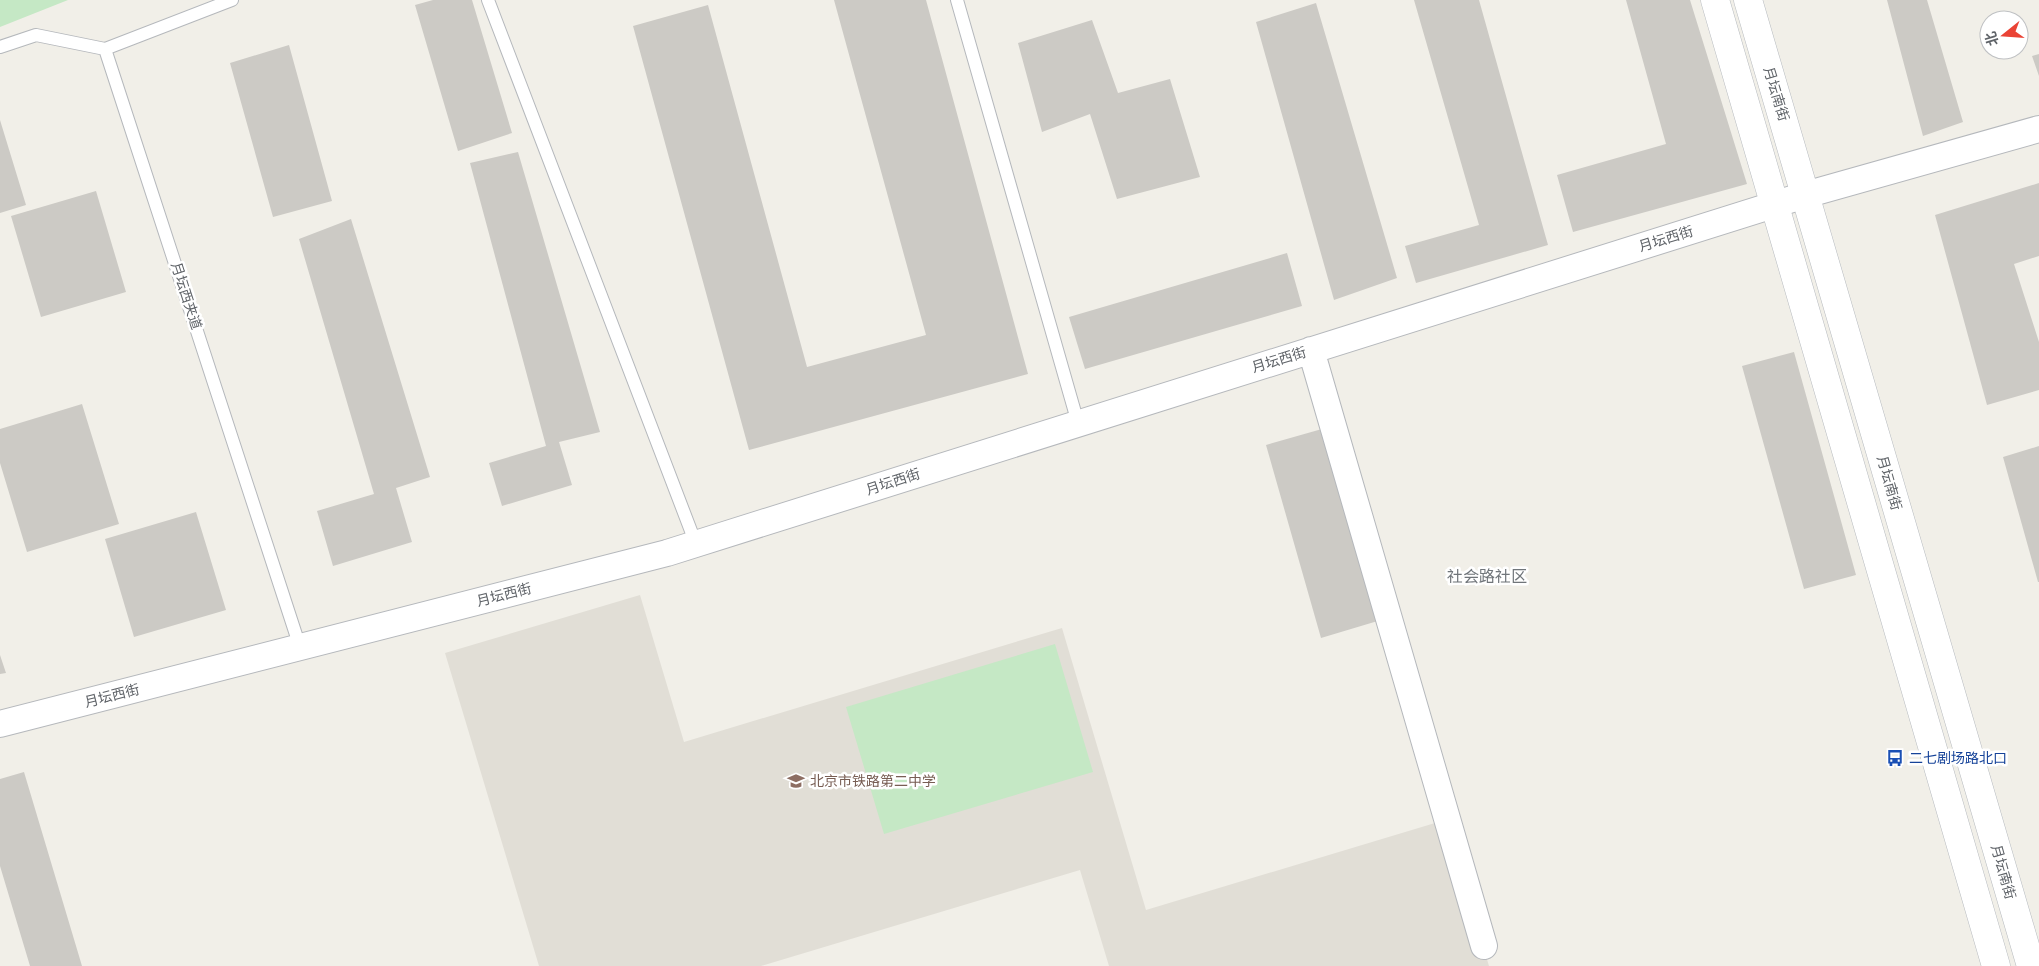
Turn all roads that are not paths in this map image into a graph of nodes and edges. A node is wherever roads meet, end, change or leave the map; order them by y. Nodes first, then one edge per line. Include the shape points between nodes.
1 (232, 0) edge
2 (488, 0) edge
3 (957, 0) edge
4 (1715, 0) edge
5 (1748, 0) edge
6 (0, 47) edge
7 (105, 49) junction
8 (2039, 129) edge
9 (1805, 195) junction
10 (1776, 206) junction
11 (1311, 350) junction
12 (1078, 423) junction
13 (696, 544) junction
14 (300, 647) junction
15 (0, 724) edge
16 (1484, 946) dead end
17 (1996, 966) edge
18 (2031, 966) edge

1 - 7 lane
2 - 13 lane
3 - 12 lane
4 - 10 main road
5 - 9 main road, 月坛南街
6 - 7 lane via 36,35
7 - 14 lane, 月坛西夹道
8 - 9 street, 月坛西街
9 - 10 street, 月坛西街
9 - 18 main road, 月坛南街
10 - 11 street, 月坛西街
10 - 17 main road
11 - 12 street, 月坛西街
11 - 16 street
12 - 13 street, 月坛西街
13 - 14 street, 月坛西街
14 - 15 street, 月坛西街

